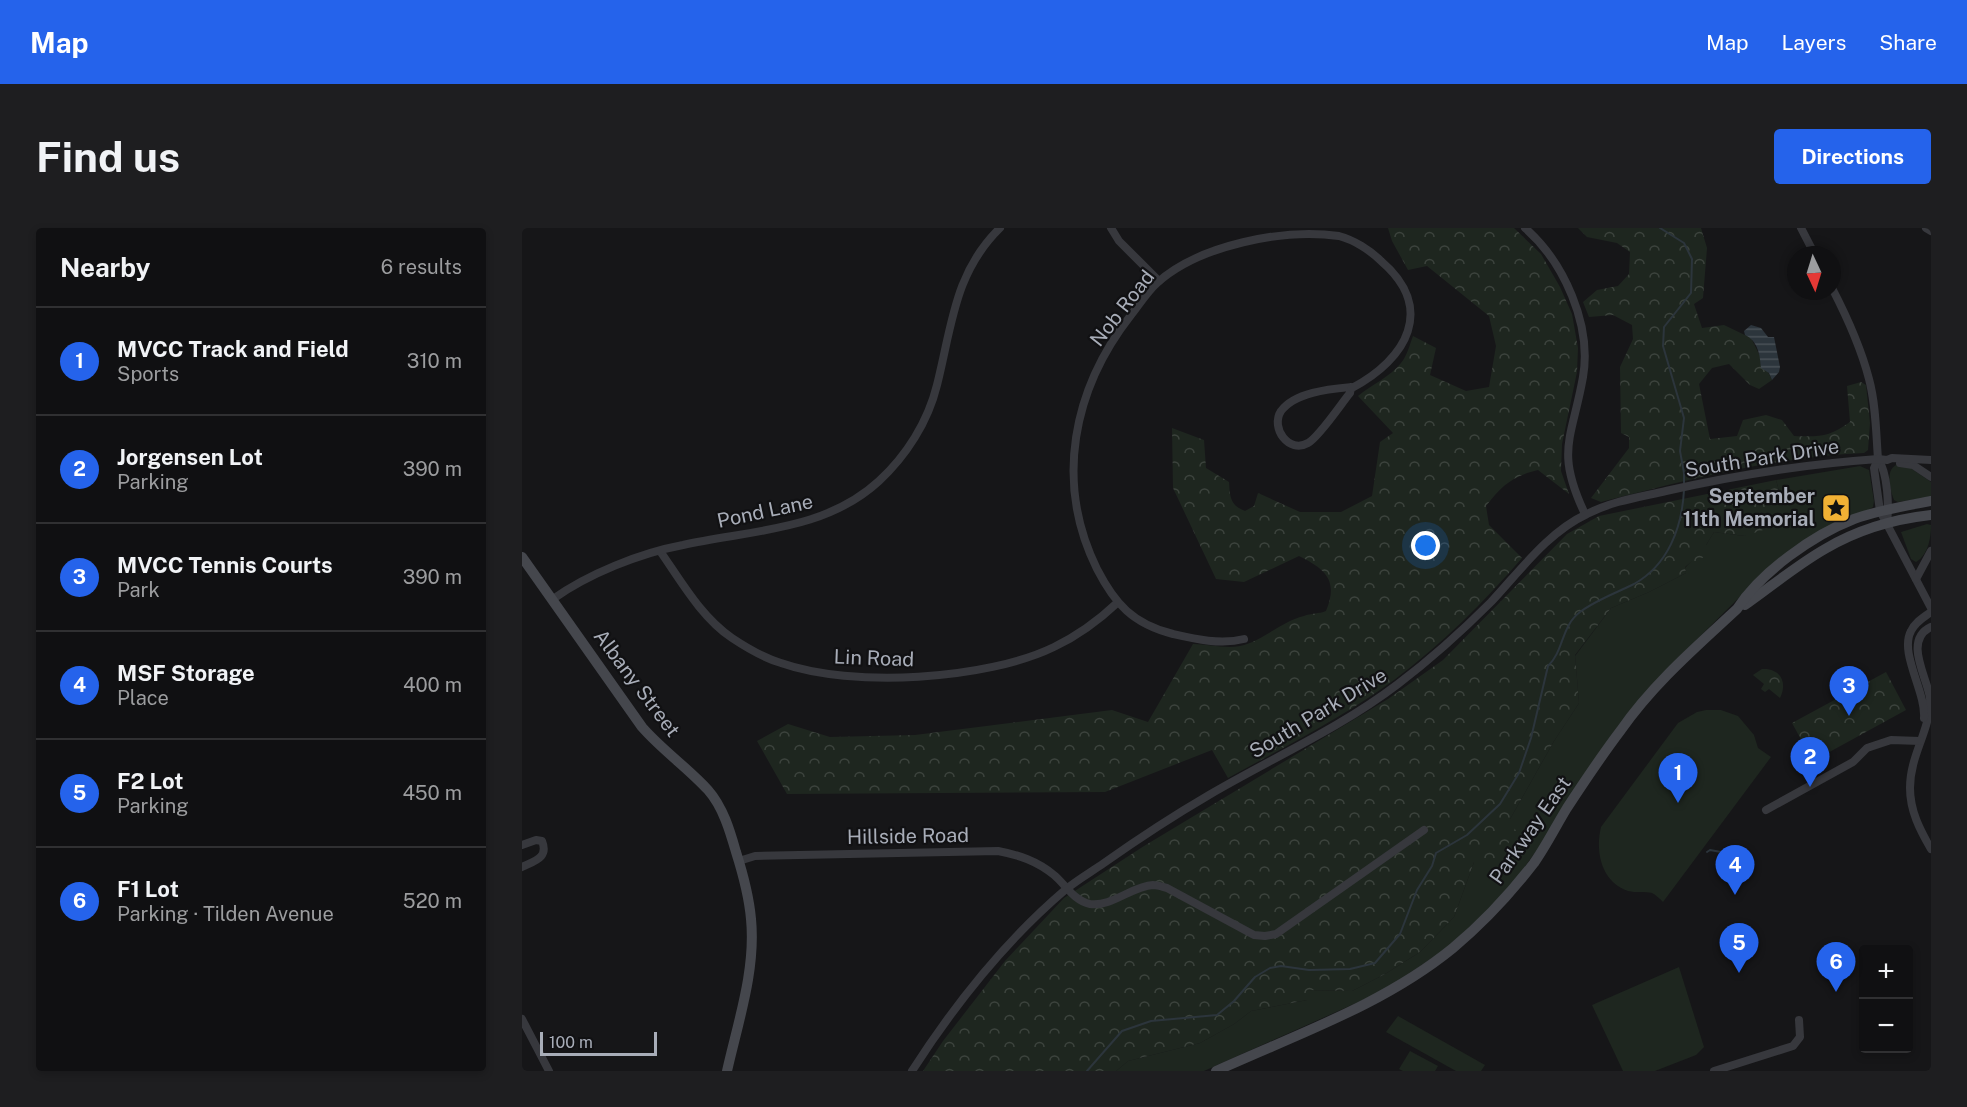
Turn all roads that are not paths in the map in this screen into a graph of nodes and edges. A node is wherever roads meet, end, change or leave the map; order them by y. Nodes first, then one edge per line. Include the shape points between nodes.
1 (1000, 228) edge
2 (1111, 228) edge
3 (1525, 228) edge
4 (1801, 228) edge
5 (1926, 228) edge
6 (1931, 231) edge
7 (1810, 246) edge
8 (1159, 281) junction
9 (1838, 300) edge
10 (1352, 388) junction
11 (1878, 459) junction
12 (1887, 460) junction
13 (1931, 460) edge
14 (1931, 477) edge
15 (1931, 501) edge
16 (1884, 510) junction
17 (1585, 514) junction
18 (1931, 515) edge
19 (1887, 523) junction
20 (660, 551) junction
21 (1931, 551) edge
22 (522, 557) edge
23 (1916, 579) junction
24 (553, 599) junction
25 (1117, 603) junction
26 (1737, 609) junction
27 (1931, 610) edge
28 (1931, 627) edge
29 (1244, 639) dead end
30 (1921, 739) junction
31 (1766, 810) dead end
32 (1424, 830) dead end
33 (522, 845) edge
34 (1931, 849) edge
35 (739, 861) junction
36 (522, 867) edge
37 (1068, 888) junction
38 (522, 1019) edge
39 (1799, 1020) dead end
40 (549, 1071) edge
41 (727, 1071) edge
42 (912, 1071) edge
43 (1216, 1071) edge
44 (1714, 1071) edge

1 - 20 street, Pond Lane via 981,248 957,298 937,387 924,420 908,448 878,481 861,495 816,519
2 - 8 street
3 - 17 street via 1544,247 1561,275 1582,327 1583,375 1567,447 1573,490
4 - 7 street
5 - 6 street
8 - 10 street, Nob Road via 1211,250 1245,238 1313,230 1353,242 1376,256 1402,282 1410,312 1403,345 1380,370
8 - 25 street, Nob Road via 1110,345 1091,381 1081,410 1074,456 1079,523 1088,550
9 - 11 street via 1869,378
10 - 10 street, Nob Road via 1308,443 1300,446 1285,441 1277,422 1288,404 1332,389
11 - 12 street, South Park Drive
11 - 16 street via 1882,467
11 - 17 street, South Park Drive via 1788,467 1732,477 1622,501
12 - 13 street, South Park Drive
12 - 14 street via 1913,465
15 - 16 street, Parkway East
16 - 19 street
16 - 26 street, Parkway East via 1853,520 1799,550 1775,568
17 - 37 street, South Park Drive via 1566,526 1444,647 1397,685 1320,735 1164,822
18 - 19 street, Parkway East
19 - 23 street
19 - 26 street, Parkway East via 1825,549
20 - 24 street, Pond Lane via 614,567
20 - 25 street, Lin Road via 699,606 730,637 780,663 866,678 925,676 1011,662 1072,638
21 - 23 street
22 - 24 street, Albany Street
23 - 27 street
24 - 35 street, Albany Street via 642,727 708,791 720,808
25 - 29 street, Nob Road via 1127,613 1167,632 1205,640
26 - 43 street, Parkway East via 1644,701 1603,755 1523,876 1454,948 1387,994
27 - 30 street via 1914,626 1908,642 1924,706
28 - 30 street via 1921,634 1917,646 1930,699 1928,726
30 - 31 street via 1891,740 1867,748 1853,762
30 - 34 street via 1911,777 1911,799
32 - 37 street, Hillside Road via 1276,934 1265,936 1254,935 1167,888 1153,885 1091,904
33 - 36 street via 536,840 543,841 545,847 542,857
35 - 37 street, Hillside Road via 755,856 998,851 1035,862
35 - 41 street, Albany Street via 749,901 752,952
37 - 42 street, South Park Drive via 987,968
38 - 40 street
39 - 44 street via 1800,1037 1793,1046

